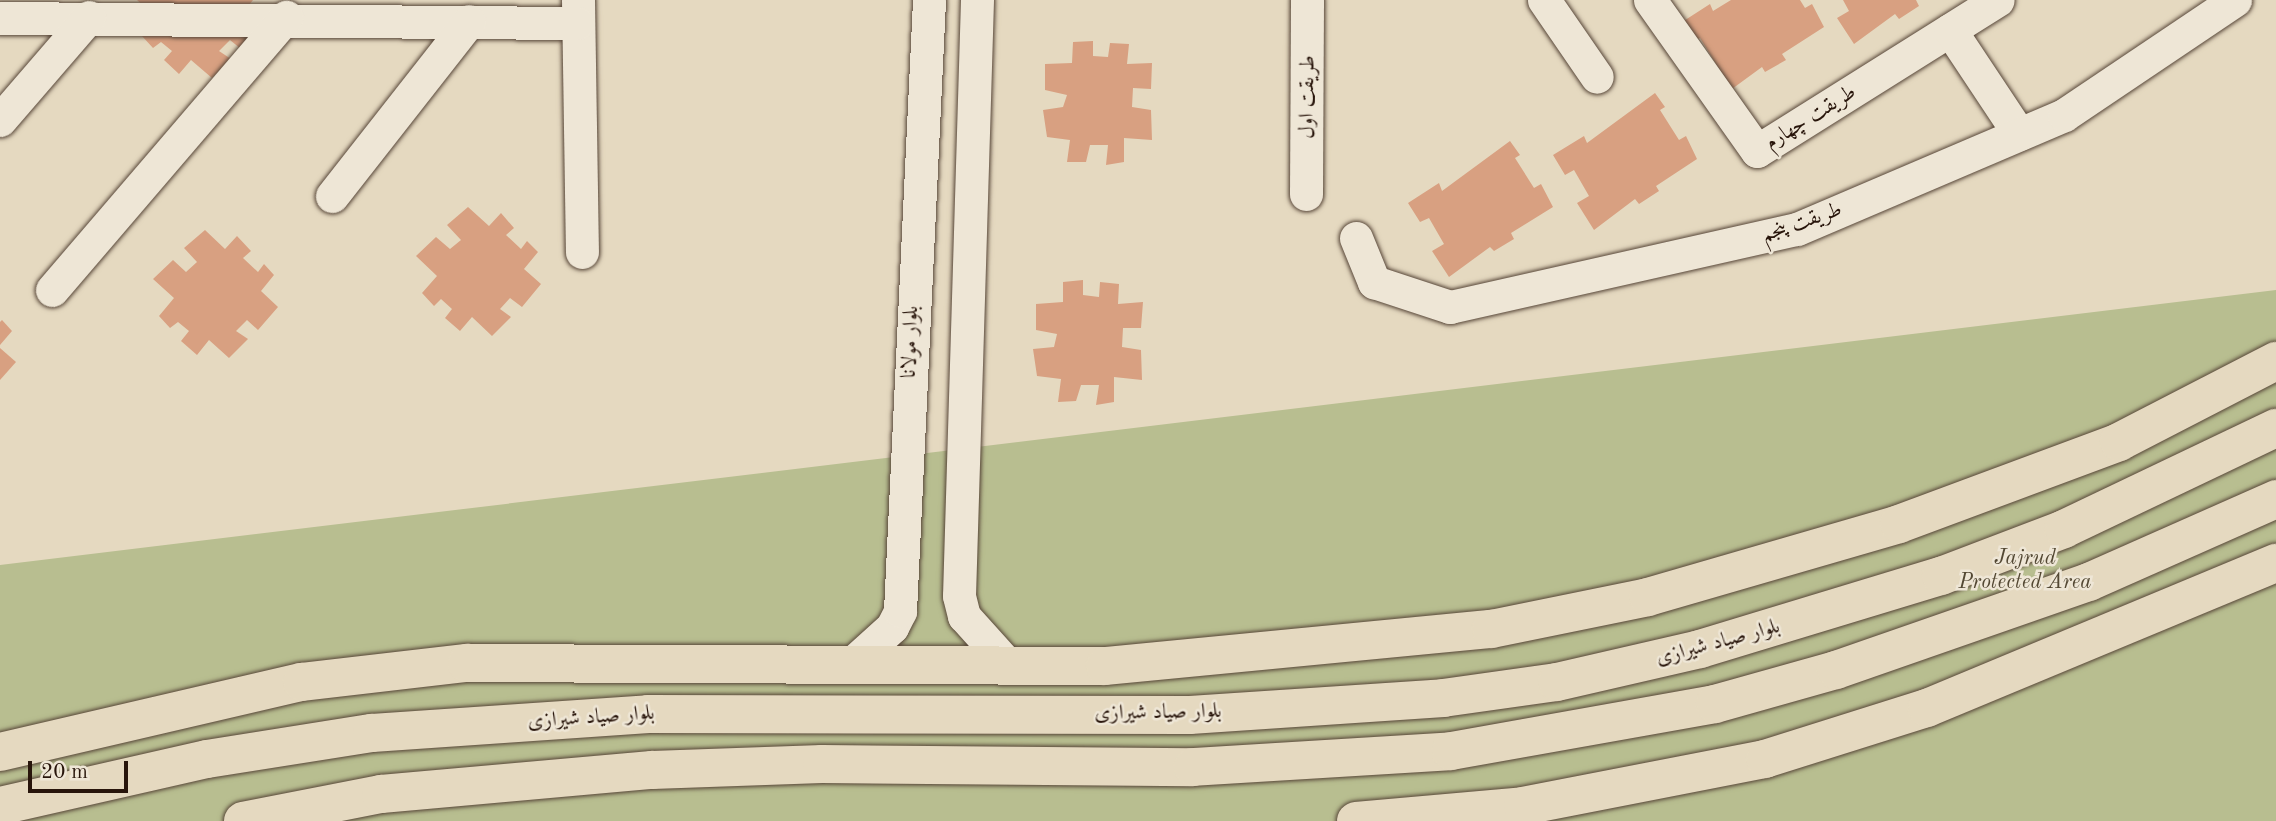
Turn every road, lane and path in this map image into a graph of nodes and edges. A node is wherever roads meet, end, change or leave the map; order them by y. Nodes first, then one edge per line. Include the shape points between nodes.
1 (929, 0) edge
2 (977, 0) edge
3 (1307, 0) edge
4 (1544, 0) edge
5 (1650, 0) edge
6 (1998, 0) edge
7 (2235, 0) edge
8 (577, 12) edge
9 (286, 17) junction
10 (0, 18) edge
11 (89, 18) junction
12 (469, 21) junction
13 (1950, 30) junction
14 (1597, 77) dead end
15 (0, 120) edge
16 (2019, 134) junction
17 (1306, 194) dead end
18 (332, 196) dead end
19 (1356, 238) dead end
20 (582, 252) dead end
21 (52, 290) dead end
22 (2276, 361) edge
23 (2276, 428) edge
24 (2276, 499) edge
25 (2276, 563) edge
26 (850, 665) junction
27 (1010, 667) junction
28 (0, 752) edge
29 (0, 806) edge
30 (243, 821) edge
31 (1356, 821) edge

1 - 26 street, بلوار مولانا via 900,611 892,627
2 - 27 street via 959,596 964,616
3 - 17 street, طریقت اول
4 - 14 street
5 - 13 street, طریقت چهارم via 1758,151
6 - 13 street, طریقت چهارم
7 - 16 street, طریقت پنجم via 2064,115
8 - 12 street
8 - 20 street
9 - 11 street
9 - 12 street
9 - 21 street
10 - 11 street
11 - 15 street
12 - 18 street
13 - 16 street
16 - 19 street, طریقت پنجم via 1797,229 1450,306 1374,282
22 - 27 main road via 2119,442 2007,486 1648,597 1491,629 1334,648 1105,666
23 - 29 main road, بلوار صیاد شیرازی via 2076,524 1941,576 1700,649 1557,682 1443,698 1190,715 648,714 372,733 207,759
24 - 30 main road via 2090,582 1836,670 1715,705 1465,749 1193,767 822,764 652,770 381,794
25 - 31 main road via 1952,699 1765,759 1523,806
26 - 27 main road
26 - 28 main road via 467,663 302,682

